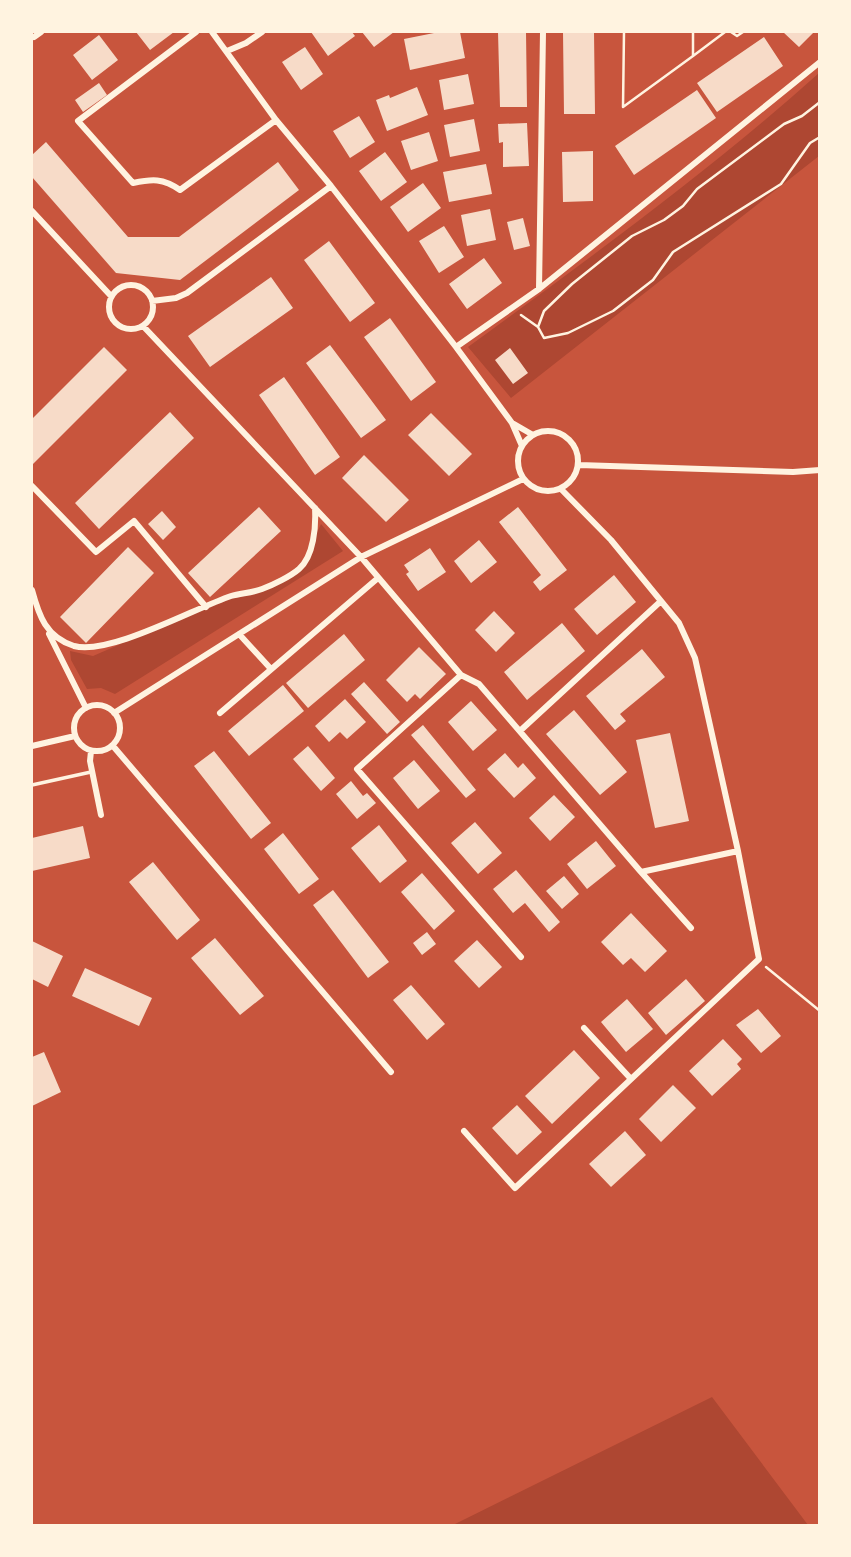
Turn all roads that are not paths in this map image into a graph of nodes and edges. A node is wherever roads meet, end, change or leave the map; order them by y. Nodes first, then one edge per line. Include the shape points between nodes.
1 (41, 32) edge
2 (196, 32) edge
3 (212, 32) edge
4 (262, 32) edge
5 (543, 32) edge
6 (34, 37) dead end
7 (227, 51) junction
8 (820, 62) edge
9 (276, 120) junction
10 (331, 186) junction
11 (32, 211) edge
12 (540, 289) junction
13 (111, 296) junction
14 (152, 301) junction
15 (143, 326) junction
16 (456, 346) junction
17 (512, 423) junction
18 (533, 435) junction
19 (522, 446) junction
20 (579, 465) junction
21 (820, 470) edge
22 (523, 479) junction
23 (32, 486) edge
24 (561, 489) junction
25 (315, 508) junction
26 (361, 557) junction
27 (378, 578) junction
28 (32, 590) edge
29 (661, 601) junction
30 (206, 607) junction
31 (48, 632) junction
32 (239, 634) junction
33 (271, 669) junction
34 (461, 675) junction
35 (86, 708) junction
36 (114, 713) junction
37 (219, 713) dead end
38 (521, 730) junction
39 (75, 736) junction
40 (32, 746) edge
41 (113, 746) junction
42 (91, 751) junction
43 (92, 772) junction
44 (32, 785) edge
45 (101, 815) dead end
46 (738, 851) junction
47 (641, 872) junction
48 (691, 928) dead end
49 (521, 957) dead end
50 (584, 1028) dead end
51 (391, 1072) dead end
52 (631, 1079) junction
53 (464, 1131) dead end

1 - 6 street
2 - 9 street via 78,121 133,183 155,178 180,190
3 - 7 street
4 - 7 street
5 - 12 street
7 - 9 street
8 - 12 street
9 - 10 street
10 - 14 street via 187,293
10 - 16 street
11 - 13 street
12 - 16 street
13 - 14 street via 130,285 144,289
13 - 15 street via 109,310 116,323 129,329
14 - 15 street via 152,315
15 - 25 street
16 - 17 street
17 - 18 street
17 - 19 street
18 - 19 street
18 - 20 street via 542,431 561,434 575,447
19 - 22 street via 518,463
20 - 21 street
20 - 24 street via 576,475
22 - 24 street via 537,489
22 - 26 street
23 - 30 street via 96,552 134,520
24 - 29 street
25 - 26 street
25 - 30 street via 316,531 300,568 261,589
26 - 27 street
26 - 32 street
27 - 33 street
27 - 34 street
28 - 31 street
29 - 38 street
29 - 46 street via 679,623 695,658
30 - 31 street via 104,645 76,646
31 - 35 street
32 - 33 street
32 - 36 street
33 - 37 street
34 - 38 street via 480,684
34 - 49 street via 357,769
35 - 36 street via 101,705
35 - 39 street via 75,720
36 - 41 street via 120,733
38 - 47 street
39 - 40 street
39 - 42 street
41 - 42 street
41 - 51 street
42 - 43 street
43 - 44 lane
43 - 45 street
46 - 47 street
46 - 52 street via 759,959
47 - 48 street
50 - 52 street
52 - 53 street via 515,1188

